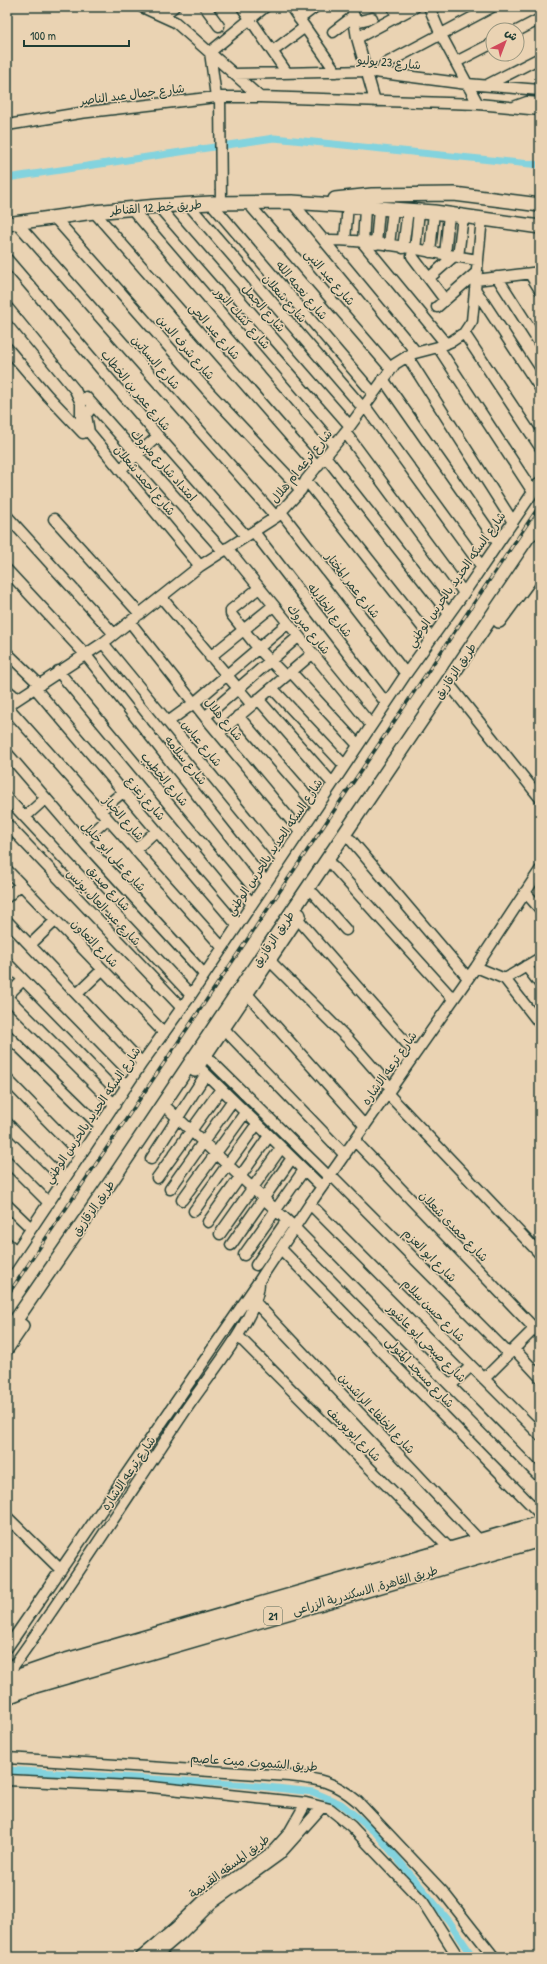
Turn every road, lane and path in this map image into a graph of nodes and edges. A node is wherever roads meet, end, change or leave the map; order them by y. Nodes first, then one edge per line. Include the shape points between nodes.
1 (142, 7) edge
2 (174, 7) edge
3 (205, 7) edge
4 (242, 7) edge
5 (265, 7) edge
6 (291, 7) edge
7 (315, 7) edge
8 (394, 7) edge
9 (415, 7) edge
10 (429, 7) edge
11 (492, 7) edge
12 (353, 15) edge
13 (163, 16) junction
14 (397, 17) junction
15 (372, 18) dead end
16 (250, 19) junction
17 (540, 19) edge
18 (302, 23) junction
19 (219, 26) dead end
20 (525, 27) edge
21 (333, 32) dead end
22 (441, 34) junction
23 (357, 38) junction
24 (485, 47) edge
25 (273, 51) junction
26 (210, 52) junction
27 (540, 58) edge
28 (456, 62) junction
29 (367, 71) junction
30 (336, 72) junction
31 (287, 73) junction
32 (383, 73) junction
33 (234, 74) junction
34 (467, 84) junction
35 (487, 85) junction
36 (540, 90) edge
37 (218, 97) junction
38 (260, 97) junction
39 (375, 101) junction
40 (540, 103) edge
41 (478, 104) junction
42 (513, 108) junction
43 (540, 110) edge
44 (7, 125) edge
45 (292, 202) junction
46 (216, 203) junction
47 (248, 203) junction
48 (342, 203) junction
49 (188, 204) junction
50 (540, 205) edge
51 (158, 206) junction
52 (132, 208) junction
53 (365, 208) junction
54 (379, 209) junction
55 (393, 209) junction
56 (476, 210) junction
57 (413, 211) junction
58 (94, 212) junction
59 (434, 212) junction
60 (540, 213) edge
61 (449, 214) junction
62 (463, 216) junction
63 (54, 218) junction
64 (540, 221) edge
65 (12, 224) edge
66 (540, 227) edge
67 (324, 240) junction
68 (345, 240) junction
69 (363, 243) junction
70 (376, 244) junction
71 (389, 245) junction
72 (403, 248) junction
73 (414, 250) junction
74 (430, 252) junction
75 (452, 256) junction
76 (7, 259) edge
77 (478, 260) junction
78 (535, 273) edge
79 (497, 277) junction
80 (429, 278) junction
81 (476, 280) junction
82 (540, 290) edge
83 (7, 307) edge
84 (464, 333) junction
85 (540, 344) edge
86 (442, 346) junction
87 (7, 348) edge
88 (411, 354) junction
89 (391, 369) junction
90 (383, 379) junction
91 (540, 388) edge
92 (373, 393) junction
93 (86, 398) dead end
94 (94, 406) junction
95 (364, 407) junction
96 (347, 429) junction
97 (81, 430) junction
98 (158, 436) junction
99 (97, 443) junction
100 (334, 445) junction
101 (540, 447) edge
102 (138, 455) junction
103 (325, 456) junction
104 (317, 466) junction
105 (120, 470) junction
106 (306, 480) junction
107 (540, 482) edge
108 (301, 490) junction
109 (533, 492) junction
110 (278, 515) junction
111 (7, 516) edge
112 (54, 519) dead end
113 (513, 522) junction
114 (250, 534) junction
115 (498, 543) junction
116 (540, 545) edge
117 (225, 549) junction
118 (540, 565) edge
119 (200, 566) junction
120 (482, 567) junction
121 (7, 570) edge
122 (259, 588) junction
123 (464, 592) junction
124 (160, 598) junction
125 (273, 606) junction
126 (140, 614) junction
127 (449, 614) junction
128 (130, 622) junction
129 (287, 624) junction
130 (243, 630) junction
131 (114, 634) junction
132 (298, 637) junction
133 (431, 638) junction
134 (103, 643) junction
135 (258, 648) junction
136 (7, 654) edge
137 (85, 654) junction
138 (312, 654) junction
139 (210, 657) junction
140 (271, 662) junction
141 (58, 671) junction
142 (288, 674) junction
143 (406, 674) junction
144 (226, 675) junction
145 (35, 688) junction
146 (272, 688) junction
147 (238, 689) junction
148 (453, 690) junction
149 (9, 695) edge
150 (194, 702) junction
151 (255, 702) junction
152 (386, 703) junction
153 (7, 706) edge
154 (238, 716) junction
155 (205, 717) junction
156 (168, 722) junction
157 (371, 725) junction
158 (421, 728) junction
159 (219, 732) junction
160 (358, 745) junction
161 (7, 753) edge
162 (344, 766) junction
163 (332, 783) junction
164 (123, 792) junction
165 (46, 798) junction
166 (540, 798) edge
167 (9, 804) edge
168 (317, 807) junction
169 (104, 815) junction
170 (25, 817) junction
171 (7, 824) edge
172 (156, 831) junction
173 (300, 831) junction
174 (351, 840) junction
175 (83, 841) junction
176 (135, 850) junction
177 (282, 860) junction
178 (333, 866) junction
179 (7, 870) edge
180 (540, 870) edge
181 (266, 882) junction
182 (20, 885) junction
183 (525, 892) junction
184 (314, 894) junction
185 (7, 897) edge
186 (252, 904) junction
187 (540, 909) edge
188 (297, 918) junction
189 (55, 920) junction
190 (7, 921) edge
191 (237, 926) junction
192 (346, 930) dead end
193 (134, 934) junction
194 (30, 945) junction
195 (123, 946) junction
196 (222, 947) junction
197 (540, 958) edge
198 (270, 961) junction
199 (7, 963) edge
200 (526, 966) junction
201 (476, 967) junction
202 (102, 970) junction
203 (204, 974) junction
204 (468, 978) junction
205 (505, 979) junction
206 (23, 980) junction
207 (540, 984) edge
208 (77, 994) junction
209 (191, 995) junction
210 (248, 995) junction
211 (7, 996) edge
212 (453, 999) junction
213 (182, 1008) junction
214 (540, 1024) edge
215 (224, 1029) junction
216 (164, 1034) junction
217 (7, 1035) edge
218 (205, 1050) junction
219 (415, 1052) junction
220 (142, 1063) junction
221 (202, 1070) junction
222 (7, 1079) edge
223 (127, 1086) junction
224 (221, 1089) junction
225 (389, 1091) junction
226 (233, 1100) junction
227 (115, 1105) junction
228 (173, 1113) junction
229 (245, 1113) junction
230 (7, 1123) edge
231 (257, 1124) junction
232 (100, 1126) junction
233 (365, 1126) junction
234 (191, 1130) junction
235 (269, 1136) junction
236 (203, 1141) junction
237 (355, 1141) junction
238 (281, 1148) junction
239 (215, 1153) junction
240 (81, 1155) junction
241 (345, 1155) junction
242 (292, 1158) junction
243 (151, 1159) dead end
244 (7, 1161) edge
245 (227, 1164) junction
246 (304, 1170) junction
247 (239, 1176) junction
248 (330, 1176) junction
249 (157, 1178) dead end
250 (64, 1180) junction
251 (322, 1187) junction
252 (252, 1188) junction
253 (170, 1189) dead end
254 (264, 1199) junction
255 (182, 1200) dead end
256 (49, 1203) junction
257 (310, 1204) junction
258 (7, 1205) edge
259 (276, 1210) junction
260 (194, 1211) dead end
261 (208, 1222) dead end
262 (290, 1224) junction
263 (31, 1228) junction
264 (220, 1234) dead end
265 (7, 1243) edge
266 (231, 1245) dead end
267 (281, 1249) junction
268 (16, 1251) junction
269 (540, 1254) edge
270 (244, 1255) dead end
271 (7, 1265) edge
272 (256, 1265) dead end
273 (259, 1282) junction
274 (255, 1302) junction
275 (537, 1326) edge
276 (7, 1333) edge
277 (238, 1336) junction
278 (7, 1348) edge
279 (512, 1351) junction
280 (470, 1366) junction
281 (540, 1377) edge
282 (484, 1379) junction
283 (451, 1385) junction
284 (540, 1435) edge
285 (540, 1477) edge
286 (540, 1514) edge
287 (8, 1518) edge
288 (540, 1524) edge
289 (540, 1539) edge
290 (481, 1542) junction
291 (451, 1550) junction
292 (61, 1570) junction
293 (7, 1648) edge
294 (7, 1675) edge
295 (7, 1681) edge
296 (7, 1696) edge
297 (7, 1758) edge
298 (7, 1780) edge
299 (306, 1803) junction
300 (322, 1806) junction
301 (141, 1957) edge
302 (154, 1957) edge
303 (458, 1957) edge
304 (494, 1957) edge

1 - 13 street
2 - 13 street
3 - 19 street
4 - 16 street
5 - 16 street
6 - 18 street
7 - 18 street
8 - 14 street
9 - 14 street
10 - 22 street
11 - 22 street
12 - 15 street
12 - 21 street
12 - 23 street
13 - 26 street
14 - 23 street
16 - 25 street
16 - 26 street
17 - 20 street
18 - 25 street
18 - 30 street
22 - 28 street
22 - 32 street via 385,64
23 - 29 street
24 - 28 street
25 - 31 street
26 - 33 street
26 - 37 street
27 - 35 street
28 - 34 street
29 - 30 street, شارع 23 يوليو
29 - 32 street, شارع 23 يوليو
29 - 39 street
30 - 31 street, شارع 23 يوليو
31 - 33 street, شارع 23 يوليو
32 - 34 street, شارع 23 يوليو
33 - 38 street
34 - 35 street, شارع 23 يوليو
34 - 41 street
35 - 36 street, شارع 23 يوليو
37 - 38 street, شارع جمال عبد الناصر
37 - 44 street, شارع جمال عبد الناصر via 80,113
37 - 46 street via 221,114 221,175
38 - 39 street
39 - 41 street
40 - 42 street via 527,102
41 - 42 street
42 - 43 street
45 - 47 main road, طريق خط 12 القناطر
45 - 48 main road, طريق خط 12 القناطر
45 - 67 street
46 - 47 main road, طريق خط 12 القناطر
46 - 49 main road, طريق خط 12 القناطر
46 - 92 street, شارع نعمه الله
47 - 89 street, شارع عبد النبى
48 - 50 main road, طريق خط 12 القناطر via 372,195 454,194
48 - 53 main road, طريق خط 12 القناطر
48 - 56 main road via 426,198
48 - 68 street
49 - 51 main road, طريق خط 12 القناطر
49 - 95 street, شارع شعلان
51 - 52 main road, طريق خط 12 القناطر
51 - 96 street, شارع الجمل
52 - 58 main road, طريق خط 12 القناطر
52 - 100 street, شارع كشك النور
53 - 54 main road, طريق خط 12 القناطر
53 - 69 street
54 - 55 main road, طريق خط 12 القناطر
54 - 70 street
55 - 57 main road, طريق خط 12 القناطر
55 - 71 street
56 - 60 main road
56 - 62 main road, طريق خط 12 القناطر
56 - 64 main road
56 - 66 main road, طريق خط 12 القناطر
56 - 77 street
57 - 59 main road, طريق خط 12 القناطر
57 - 72 street
57 - 73 street
58 - 63 main road, طريق خط 12 القناطر
58 - 104 street, شارع عبد الحى
59 - 61 main road, طريق خط 12 القناطر
59 - 74 street
61 - 62 main road, طريق خط 12 القناطر
61 - 75 street
62 - 75 street
63 - 65 main road, طريق خط 12 القناطر
63 - 108 street, شارع شرف الدين via 206,389
65 - 110 street, شارع البساتين
67 - 68 street
67 - 88 street
68 - 69 street
69 - 70 street
69 - 86 street
70 - 71 street
71 - 72 street
72 - 73 street
73 - 74 street
73 - 80 street via 412,256
74 - 75 street
75 - 77 street
75 - 80 street
76 - 98 street, شارع عمر بن الخطاب
77 - 81 street
78 - 79 street
78 - 82 street
79 - 81 street
79 - 85 street
80 - 81 street via 441,303
81 - 84 street via 472,321
81 - 91 street
83 - 97 street via 75,390 81,404
84 - 86 street, شارع ترعه ام هلال
84 - 101 street
86 - 88 street, شارع ترعه ام هلال
86 - 109 street
87 - 97 street via 46,395
88 - 89 street, شارع ترعه ام هلال via 399,360
88 - 113 street
89 - 90 street, شارع ترعه ام هلال
90 - 92 street, شارع ترعه ام هلال
90 - 115 street
92 - 95 street, شارع ترعه ام هلال
93 - 94 street, امتداد شارع مبروك
94 - 99 street, شارع احمد شعلان via 86,415 86,421 89,432
94 - 102 street, امتداد شارع مبروك
95 - 96 street, شارع ترعه ام هلال
95 - 120 street, شارع شعلان
96 - 100 street, شارع ترعه ام هلال
96 - 123 street, شارع الجمل
97 - 99 street
98 - 102 street
98 - 114 street, شارع عمر بن الخطاب
99 - 105 street, شارع احمد شعلان
100 - 103 street, شارع ترعه ام هلال
102 - 105 street
102 - 117 street, امتداد شارع مبروك
103 - 104 street, شارع ترعه ام هلال
103 - 127 street
104 - 106 street, شارع ترعه ام هلال
105 - 119 street, شارع احمد شعلان
106 - 108 street, شارع ترعه ام هلال
106 - 133 street
107 - 109 street, شارع السكه الحديد بالحرس الوطني
108 - 110 street, شارع ترعه ام هلال
109 - 113 street, شارع السكه الحديد بالحرس الوطني
110 - 114 street, شارع ترعه ام هلال
110 - 143 street, شارع عمر المختار
111 - 131 street
112 - 126 street
113 - 115 street, شارع السكه الحديد بالحرس الوطني
114 - 117 street, شارع ترعه ام هلال
114 - 152 street, شارع الخلايله
115 - 120 street, شارع السكه الحديد بالحرس الوطني
116 - 158 main road, طريق الزقازيق
117 - 119 street, شارع ترعه ام هلال
117 - 122 street, شارع مبروك
118 - 148 main road, طريق الزقازيق
119 - 124 street, شارع ترعه ام هلال
120 - 123 street, شارع السكه الحديد بالحرس الوطني
121 - 137 street, شارع سلامه
122 - 125 street, شارع مبروك
122 - 130 street via 230,612
123 - 127 street, شارع السكه الحديد بالحرس الوطني
124 - 126 street, شارع ترعه ام هلال
124 - 139 street
125 - 129 street, شارع مبروك
125 - 130 street
126 - 128 street, شارع ترعه ام هلال
127 - 133 street, شارع السكه الحديد بالحرس الوطني
128 - 131 street, شارع ترعه ام هلال
128 - 150 street, شارع هلال
129 - 132 street, شارع مبروك
129 - 135 street
130 - 135 street
130 - 139 street
131 - 134 street, شارع ترعه ام هلال
132 - 138 street, شارع مبروك
132 - 140 street
133 - 143 street, شارع السكه الحديد بالحرس الوطني
134 - 137 street, شارع ترعه ام هلال
134 - 156 street, شارع عباس
135 - 140 street
135 - 144 street
136 - 145 street, شارع زعزع
137 - 141 street, شارع ترعه ام هلال
137 - 181 street, شارع سلامه
138 - 142 street
138 - 157 street, شارع مبروك
139 - 144 street
140 - 142 street
140 - 147 street
141 - 145 street, شارع ترعه ام هلال
141 - 186 street, شارع الخطيب
142 - 146 street
142 - 160 street
143 - 152 street, شارع السكه الحديد بالحرس الوطني
144 - 147 street
144 - 150 street
145 - 149 street, شارع ترعه ام هلال
145 - 153 street, شارع ترعه ام هلال
145 - 164 street, شارع زعزع
146 - 151 street
146 - 162 street
147 - 151 street
147 - 155 street
148 - 158 main road, طريق الزقازيق
148 - 166 street
150 - 155 street, شارع هلال
150 - 156 street
151 - 154 street
151 - 163 street
152 - 157 street, شارع السكه الحديد بالحرس الوطني
153 - 169 street, شارع الخباز
154 - 159 street
154 - 168 street
155 - 159 street, شارع هلال
156 - 177 street, شارع عباس
157 - 160 street, شارع السكه الحديد بالحرس الوطني
158 - 174 main road, طريق الزقازيق
158 - 218 main road, طريق الزقازيق
159 - 173 street, شارع هلال
160 - 162 street, شارع السكه الحديد بالحرس الوطني
161 - 165 street, شارع على ابو خليل
162 - 163 street, شارع السكه الحديد بالحرس الوطني
163 - 168 street, شارع السكه الحديد بالحرس الوطني
164 - 169 street
164 - 172 street, شارع زعزع
165 - 170 street
165 - 175 street, شارع على ابو خليل
167 - 170 street, شارع صديق
168 - 173 street, شارع السكه الحديد بالحرس الوطني
169 - 175 street
169 - 176 street, شارع الخباز
170 - 193 street, شارع صديق
171 - 195 street, شارع عبد العال يونس
172 - 176 street
172 - 191 street, شارع زعزع
173 - 177 street, شارع السكه الحديد بالحرس الوطني
174 - 178 main road, طريق الزقازيق
174 - 204 street
175 - 203 street, شارع على ابو خليل
176 - 196 street, شارع الخباز
177 - 181 street, شارع السكه الحديد بالحرس الوطني
178 - 184 main road, طريق الزقازيق
178 - 212 street
179 - 182 street, شارع التعاون
180 - 183 street, شارع ترعه الاشاره
181 - 186 street, شارع السكه الحديد بالحرس الوطني
182 - 185 street
182 - 189 street, شارع التعاون
183 - 187 street
183 - 201 street, شارع ترعه الاشاره
184 - 188 main road, طريق الزقازيق
184 - 192 street
186 - 191 street, شارع السكه الحديد بالحرس الوطني
188 - 198 main road, طريق الزقازيق
188 - 219 street
189 - 194 street
189 - 202 street, شارع التعاون
190 - 194 street
191 - 196 street, شارع السكه الحديد بالحرس الوطني
193 - 195 street
193 - 209 street, شارع صديق
194 - 208 street
195 - 213 street, شارع عبد العال يونس
196 - 203 street, شارع السكه الحديد بالحرس الوطني
197 - 200 street
198 - 210 main road, طريق الزقازيق
198 - 225 street via 337,1028
199 - 206 street
200 - 205 street
200 - 207 street
201 - 204 street, شارع ترعه الاشاره
201 - 205 street
202 - 208 street
202 - 216 street, شارع التعاون
203 - 209 street, شارع السكه الحديد بالحرس الوطني
204 - 212 street, شارع ترعه الاشاره
205 - 214 street
206 - 211 street
206 - 223 street
208 - 220 street
209 - 213 street, شارع السكه الحديد بالحرس الوطني
210 - 215 main road, طريق الزقازيق
210 - 233 street
211 - 227 street
212 - 219 street, شارع ترعه الاشاره
213 - 216 street, شارع السكه الحديد بالحرس الوطني
215 - 218 main road, طريق الزقازيق
215 - 241 street
216 - 220 street, شارع السكه الحديد بالحرس الوطني
217 - 232 street
218 - 221 main road, طريق الزقازيق
218 - 248 street, شارع ابو العزم
218 - 276 main road, طريق الزقازيق
219 - 225 street, شارع ترعه الاشاره
220 - 223 street, شارع السكه الحديد بالحرس الوطني
221 - 224 street
221 - 228 main road, طريق الزقازيق
222 - 240 street
223 - 227 street, شارع السكه الحديد بالحرس الوطني
224 - 226 street
224 - 234 street
225 - 233 street, شارع ترعه الاشاره
225 - 269 street
226 - 229 street
226 - 236 street
227 - 232 street, شارع السكه الحديد بالحرس الوطني
228 - 234 street, شارع صبحى ابو عاشور
228 - 243 street
228 - 278 main road, طريق الزقازيق
229 - 231 street
229 - 239 street
230 - 250 street
231 - 235 street
231 - 245 street
232 - 240 street, شارع السكه الحديد بالحرس الوطني
233 - 237 street, شارع ترعه الاشاره
234 - 236 street, شارع صبحى ابو عاشور
234 - 249 street
235 - 238 street
235 - 247 street
236 - 239 street, شارع صبحى ابو عاشور
236 - 253 street
237 - 241 street, شارع ترعه الاشاره
237 - 275 street, شارع حمدى شعلان
238 - 242 street
238 - 252 street
239 - 245 street, شارع صبحى ابو عاشور
239 - 255 street
240 - 250 street, شارع السكه الحديد بالحرس الوطني
241 - 248 street, شارع ترعه الاشاره
242 - 246 street
242 - 254 street
244 - 256 street
245 - 247 street, شارع صبحى ابو عاشور
245 - 260 street
246 - 251 street
246 - 259 street
247 - 252 street, شارع صبحى ابو عاشور
247 - 261 street
248 - 251 street, شارع ترعه الاشاره
248 - 279 street, شارع ابو العزم
250 - 256 street, شارع السكه الحديد بالحرس الوطني
251 - 257 street, شارع ترعه الاشاره
252 - 254 street, شارع صبحى ابو عاشور
252 - 264 street
254 - 259 street, شارع صبحى ابو عاشور
254 - 266 street
256 - 263 street, شارع السكه الحديد بالحرس الوطني
257 - 262 street, شارع ترعه الاشاره
257 - 280 street, شارع حسن سلام
258 - 263 street
259 - 262 street, شارع صبحى ابو عاشور
259 - 270 street
262 - 267 street, شارع ترعه الاشاره
262 - 272 street
262 - 283 street, شارع صبحى ابو عاشور
263 - 268 street, شارع السكه الحديد بالحرس الوطني
265 - 268 street
267 - 273 street, شارع ترعه الاشاره
267 - 286 street, شارع مسجد المتولى
268 - 271 street, شارع السكه الحديد بالحرس الوطني
273 - 274 street, شارع ترعه الاشاره
273 - 292 street, شارع ترعه الاشاره
274 - 277 street, شارع ترعه الاشاره
274 - 290 street, شارع الخلفاء الراشدين
275 - 279 street
277 - 291 street, شارع ابويوسف
277 - 294 street, شارع ترعه الاشاره
279 - 281 street, شارع ابو العزم
279 - 282 street
280 - 282 street, شارع حسن سلام
280 - 283 street
282 - 284 street, شارع حسن سلام
283 - 285 street, شارع صبحى ابو عاشور
287 - 292 street
288 - 290 highway, طريق القاهرة, الاسكندرية الزراعى / 21
289 - 296 highway, طريق القاهرة, الاسكندرية الزراعى / 21 via 35,1685
290 - 291 highway, طريق القاهرة, الاسكندرية الزراعى / 21
291 - 295 highway, طريق القاهرة, الاسكندرية الزراعى / 21 via 56,1664
292 - 293 street, شارع ترعه الاشاره
297 - 304 street, طريق الشموت, ميت عاصم via 289,1776 325,1781 347,1793 367,1812 443,1892
298 - 299 street via 151,1787
299 - 300 street
299 - 301 street, طريق المسقه القديمة via 290,1833 272,1852 206,1898
300 - 302 street via 279,1855 211,1904
300 - 303 street via 330,1809 351,1826 423,1902

